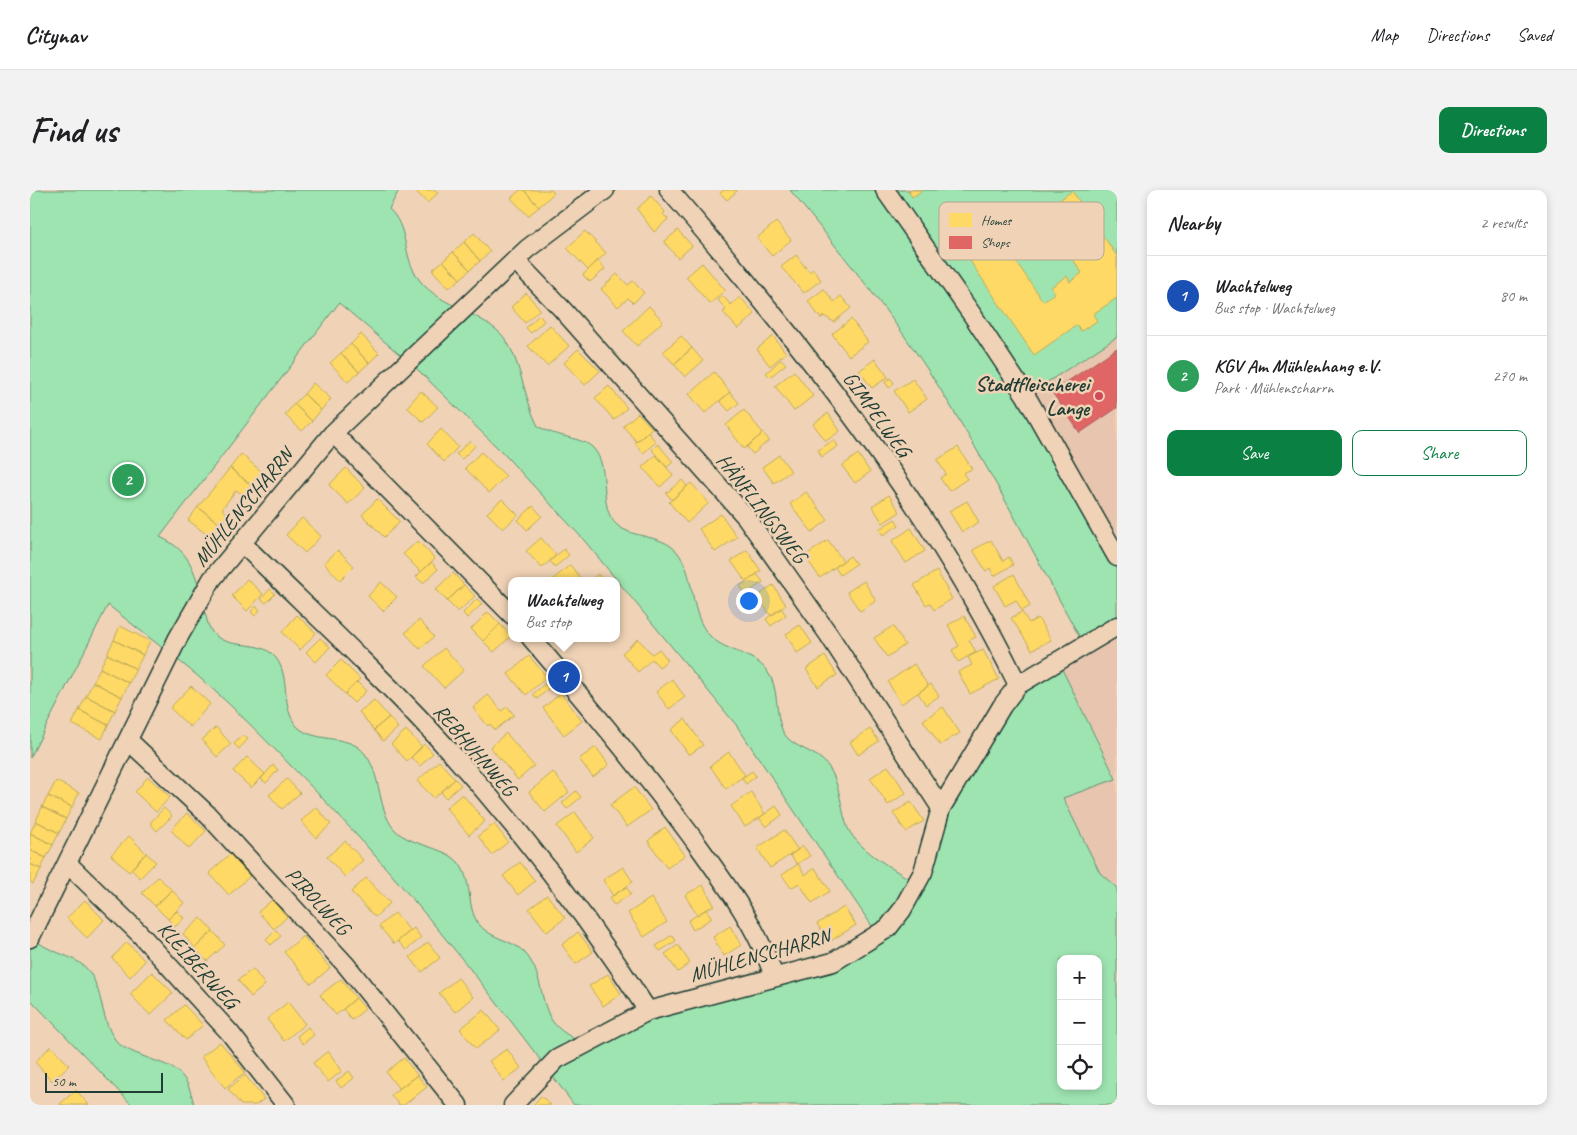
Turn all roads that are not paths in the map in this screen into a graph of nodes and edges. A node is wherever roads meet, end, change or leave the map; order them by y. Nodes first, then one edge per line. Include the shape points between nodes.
1 (605, 190) edge
2 (668, 190) edge
3 (885, 190) edge
4 (515, 260) junction
5 (333, 432) junction
6 (242, 543) junction
7 (1117, 557) edge
8 (508, 611) edge
9 (1117, 626) edge
10 (534, 642) edge
11 (1018, 685) junction
12 (129, 741) junction
13 (941, 808) junction
14 (68, 863) junction
15 (30, 938) edge
16 (774, 977) junction
17 (648, 1011) junction
18 (286, 1105) edge
19 (458, 1105) edge
20 (513, 1105) edge

1 - 4 street, MÜHLENSCHARRN
2 - 11 street, GIMPELWEG via 821,375 896,477 966,584
3 - 7 street via 1026,396
4 - 5 street, MÜHLENSCHARRN
4 - 13 street, HÄNFLINGSWEG via 746,517 829,635
5 - 6 street, MÜHLENSCHARRN
5 - 8 street
6 - 12 street, MÜHLENSCHARRN via 212,579 178,638
6 - 17 street, REBHUHNWEG via 365,662 452,754 599,936
9 - 11 street
10 - 16 street via 634,760 718,873 768,958
11 - 13 street, MÜHLENSCHARRN
12 - 14 street, MÜHLENSCHARRN
12 - 19 street, PIROLWEG via 207,814 346,965
13 - 16 street, MÜHLENSCHARRN via 923,872 888,928 833,962
14 - 15 street, MÜHLENSCHARRN
14 - 18 street, KLEIBERWEG via 139,933 210,1012
16 - 17 street, MÜHLENSCHARRN
17 - 20 street, MÜHLENSCHARRN via 557,1059

